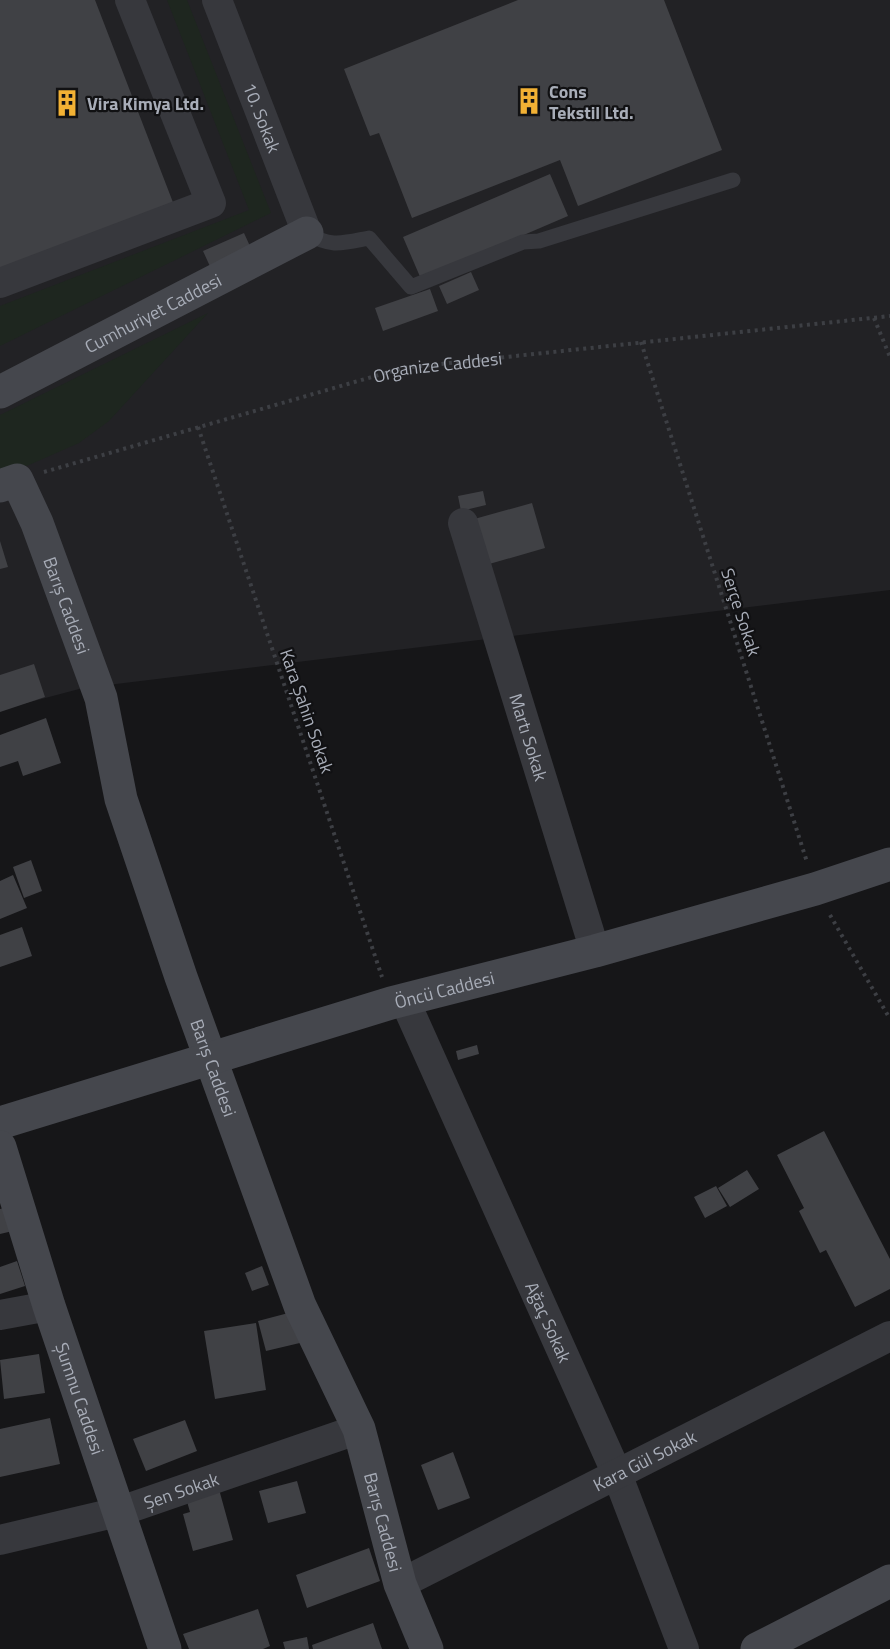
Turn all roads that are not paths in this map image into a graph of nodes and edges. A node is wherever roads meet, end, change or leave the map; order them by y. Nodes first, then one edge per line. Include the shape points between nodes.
1 (130, 0) edge
2 (217, 0) edge
3 (733, 180) dead end
4 (307, 233) junction
5 (0, 283) edge
6 (0, 392) edge
7 (9, 483) edge
8 (463, 523) dead end
9 (890, 864) edge
10 (595, 951) junction
11 (398, 1001) junction
12 (211, 1058) junction
13 (0, 1123) edge
14 (0, 1148) edge
15 (49, 1306) junction
16 (0, 1315) edge
17 (890, 1336) edge
18 (359, 1429) junction
19 (617, 1474) junction
20 (118, 1512) junction
21 (0, 1540) edge
22 (890, 1581) edge
23 (400, 1584) junction
24 (165, 1649) edge
25 (427, 1649) edge
26 (684, 1649) edge
27 (757, 1649) edge

1 - 5 street via 211,203
2 - 4 street, 10. Sokak
3 - 4 lane via 539,241 523,242 411,287 369,238 336,244 319,241
4 - 6 street, Cumhuriyet Caddesi
7 - 12 street, Barış Caddesi via 37,523 101,698 122,799
8 - 10 street, Martı Sokak
9 - 10 street, Öncü Caddesi
10 - 11 street, Öncü Caddesi
11 - 12 street, Öncü Caddesi
11 - 19 street, Ağaç Sokak
12 - 13 street, Öncü Caddesi
12 - 18 street, Barış Caddesi via 300,1306
14 - 15 street, Şumnu Caddesi
15 - 16 street
15 - 20 street, Şumnu Caddesi
17 - 19 street, Kara Gül Sokak
18 - 20 street, Şen Sokak
18 - 23 street, Barış Caddesi
19 - 23 street, Kara Gül Sokak
19 - 26 street, Ağaç Sokak
20 - 21 street, Şen Sokak
20 - 24 street, Şumnu Caddesi
22 - 27 street
23 - 25 street, Barış Caddesi

